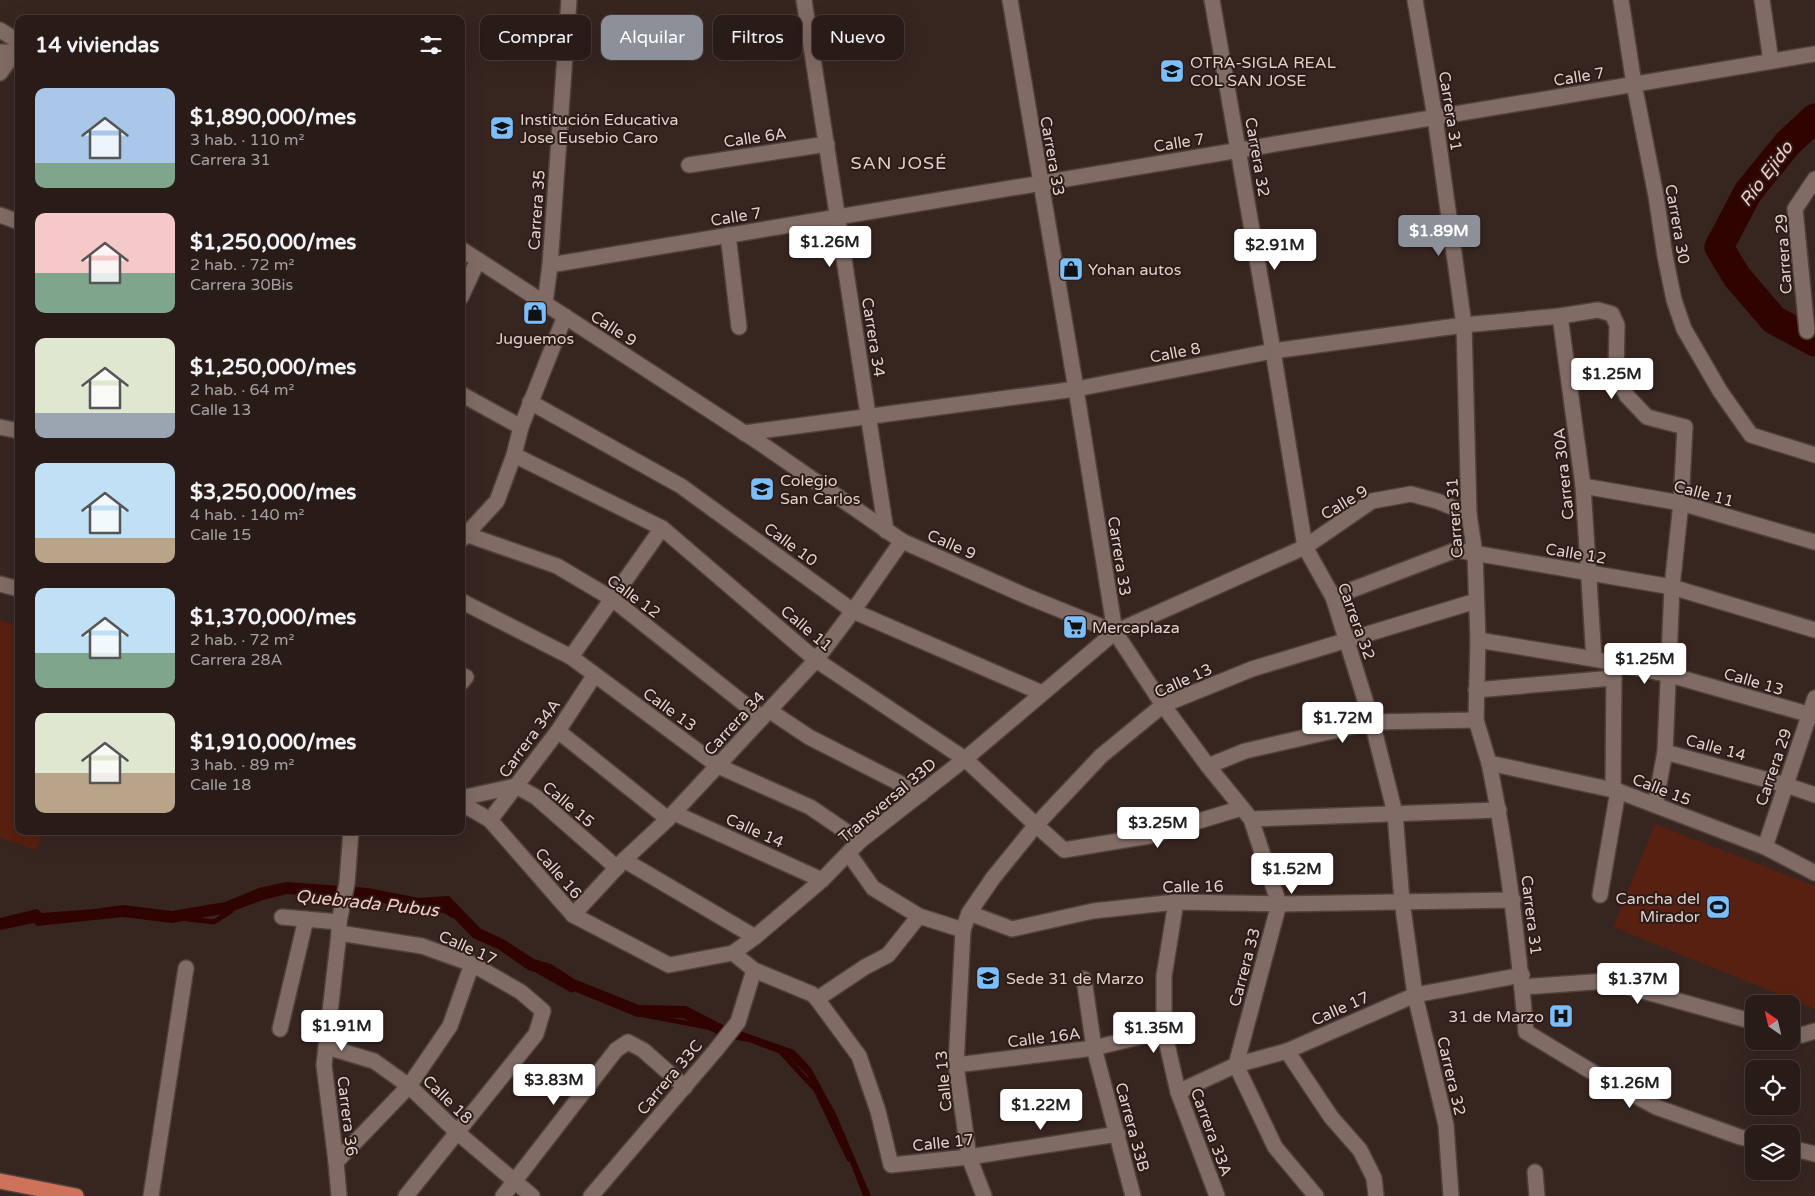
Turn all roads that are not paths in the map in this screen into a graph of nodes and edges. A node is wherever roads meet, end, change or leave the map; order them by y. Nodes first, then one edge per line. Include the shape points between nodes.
1 (569, 0) edge
2 (804, 0) edge
3 (1010, 0) edge
4 (1212, 0) edge
5 (1415, 0) edge
6 (1621, 0) edge
7 (1762, 0) edge
8 (0, 30) edge
9 (13, 50) edge
10 (1815, 54) edge
11 (1771, 61) junction
12 (0, 73) edge
13 (1634, 84) junction
14 (1435, 117) junction
15 (828, 144) junction
16 (1239, 150) junction
17 (689, 165) dead end
18 (1815, 179) edge
19 (1040, 183) junction
20 (0, 214) edge
21 (837, 217) junction
22 (15, 220) edge
23 (728, 235) junction
24 (465, 252) edge
25 (478, 260) junction
26 (550, 265) junction
27 (465, 288) edge
28 (545, 303) junction
29 (565, 316) junction
30 (1560, 316) junction
31 (1464, 325) junction
32 (739, 327) dead end
33 (1806, 331) edge
34 (1273, 351) junction
35 (1076, 389) junction
36 (465, 396) edge
37 (530, 402) junction
38 (868, 416) junction
39 (0, 427) edge
40 (521, 427) junction
41 (15, 430) edge
42 (744, 433) junction
43 (514, 455) junction
44 (1815, 455) edge
45 (1583, 486) junction
46 (1681, 503) junction
47 (1469, 514) junction
48 (662, 528) junction
49 (886, 531) junction
50 (465, 537) edge
51 (465, 538) edge
52 (902, 541) junction
53 (1815, 542) edge
54 (1305, 547) junction
55 (1475, 554) junction
56 (1590, 573) junction
57 (0, 584) edge
58 (1672, 587) junction
59 (15, 588) edge
60 (1333, 597) junction
61 (611, 598) junction
62 (1476, 601) junction
63 (465, 603) edge
64 (853, 611) junction
65 (1815, 630) edge
66 (1114, 632) junction
67 (1347, 640) junction
68 (1478, 640) junction
69 (570, 657) junction
70 (1594, 659) junction
71 (816, 660) junction
72 (1614, 671) junction
73 (1670, 675) junction
74 (594, 676) junction
75 (1476, 690) junction
76 (1042, 693) junction
77 (1815, 698) edge
78 (1163, 706) junction
79 (766, 715) junction
80 (1812, 716) edge
81 (1476, 720) junction
82 (1372, 722) junction
83 (558, 731) junction
84 (1665, 752) junction
85 (964, 759) junction
86 (1489, 763) junction
87 (718, 766) junction
88 (1208, 766) junction
89 (1786, 785) junction
90 (516, 786) junction
91 (1616, 790) junction
92 (921, 794) junction
93 (1815, 795) edge
94 (465, 797) edge
95 (465, 804) edge
96 (1655, 805) junction
97 (1499, 810) junction
98 (1246, 813) junction
99 (1395, 813) junction
100 (671, 816) junction
101 (490, 820) junction
102 (1036, 826) junction
103 (351, 835) edge
104 (860, 841) junction
105 (1765, 847) junction
106 (849, 854) junction
107 (620, 864) junction
108 (1815, 873) edge
109 (822, 880) junction
110 (1600, 895) dead end
111 (1513, 900) junction
112 (1402, 901) junction
113 (1176, 902) junction
114 (1279, 904) junction
115 (969, 913) junction
116 (573, 915) junction
117 (919, 916) junction
118 (282, 917) dead end
119 (306, 919) junction
120 (339, 928) junction
121 (963, 930) junction
122 (755, 937) junction
123 (733, 953) junction
124 (472, 964) junction
125 (669, 965) joint
126 (186, 968) dead end
127 (754, 970) junction
128 (1084, 979) dead end
129 (1522, 981) junction
130 (1414, 995) junction
131 (816, 999) junction
132 (1745, 1019) edge
133 (280, 1029) dead end
134 (1164, 1031) junction
135 (1815, 1031) edge
136 (1800, 1034) edge
137 (327, 1047) junction
138 (1094, 1048) junction
139 (1287, 1050) junction
140 (956, 1064) junction
141 (1236, 1065) junction
142 (409, 1086) junction
143 (684, 1086) junction
144 (1178, 1092) junction
145 (458, 1134) junction
146 (1118, 1134) junction
147 (1745, 1138) edge
148 (1800, 1150) edge
149 (1815, 1154) edge
150 (969, 1157) junction
151 (336, 1162) junction
152 (1535, 1172) dead end
153 (0, 1181) edge
154 (515, 1182) junction
155 (76, 1196) edge
156 (151, 1196) edge
157 (339, 1196) edge
158 (406, 1196) edge
159 (503, 1196) edge
160 (532, 1196) edge
161 (591, 1196) edge
162 (984, 1196) edge
163 (1133, 1196) edge
164 (1217, 1196) edge
165 (1316, 1196) edge
166 (1376, 1196) edge
167 (1451, 1196) edge
168 (1537, 1196) edge

1 - 26 street, Carrera 35
2 - 15 street, Carrera 34
3 - 19 street, Carrera 33
4 - 16 street, Carrera 32
5 - 14 street, Carrera 31
6 - 13 street, Carrera 30
7 - 11 street
8 - 9 street
9 - 12 street
10 - 11 street, Calle 7
11 - 13 street, Calle 7
13 - 14 street, Calle 7
13 - 44 street, Carrera 30 via 1664,256 1684,329 1720,391 1751,435
14 - 16 street, Calle 7
14 - 31 street, Carrera 31
15 - 17 street, Calle 6A
15 - 21 street, Carrera 34
16 - 19 street, Calle 7
16 - 34 street, Carrera 32
18 - 33 street, Carrera 29 via 1795,209
19 - 21 street, Calle 7
19 - 35 street, Carrera 33
20 - 22 street
21 - 23 street, Calle 7
21 - 38 street, Carrera 34
23 - 26 street, Calle 7
23 - 32 street
24 - 25 street, Calle 9
25 - 27 street
25 - 28 street, Calle 9
26 - 28 street, Carrera 35
28 - 29 street, Calle 9
29 - 37 street
29 - 42 street, Calle 9
30 - 31 street, Calle 8
30 - 45 street, Carrera 30A
30 - 46 street, Calle 8 via 1598,310 1612,314 1617,325 1616,375 1627,396 1647,416 1685,428
31 - 34 street, Calle 8
31 - 47 street, Carrera 31
34 - 35 street, Calle 8
34 - 54 street, Carrera 32
35 - 38 street, Calle 8
35 - 66 street, Carrera 33
36 - 40 street
37 - 40 street
37 - 64 street, Calle 10 via 680,486
38 - 42 street, Calle 8
38 - 49 street, Carrera 34
39 - 41 street
40 - 43 street
42 - 49 street, Calle 9
43 - 48 street, Calle 11
43 - 50 street via 497,501
45 - 46 street, Calle 11
45 - 56 street, Carrera 30A
46 - 53 street, Calle 11
46 - 58 street
47 - 54 street, Calle 9 via 1411,494 1372,501
47 - 55 street, Carrera 31
48 - 61 street
48 - 71 street, Calle 11
49 - 52 street, Calle 9
51 - 61 street, Calle 12 via 557,566
52 - 64 street, Carrera 34
52 - 66 street, Calle 9
54 - 60 street, Carrera 32
54 - 66 street, Calle 9
55 - 56 street, Calle 12
55 - 60 street, Calle 12 via 1456,550
55 - 62 street, Carrera 31
56 - 58 street, Calle 12
56 - 70 street, Carrera 30A
57 - 59 street
58 - 65 street, Calle 12
58 - 73 street
60 - 67 street, Carrera 32
61 - 69 street
61 - 79 street, Calle 12
62 - 67 street, Calle 13
62 - 68 street, Carrera 31
63 - 69 street, Calle 13
64 - 71 street, Carrera 34
64 - 76 street, Calle 10
66 - 76 street, Transversal 33D
66 - 78 street, Carrera 33
67 - 78 street, Calle 13 via 1252,669
67 - 82 street, Carrera 32
68 - 70 street, Calle 13
68 - 75 street, Carrera 31
69 - 74 street, Calle 13
70 - 72 street, Calle 13
71 - 79 street, Carrera 34
71 - 85 street, Calle 11
72 - 73 street, Calle 13
72 - 75 street
72 - 91 street
73 - 80 street, Calle 13
73 - 84 street
74 - 83 street, Carrera 34A
74 - 87 street, Calle 13
75 - 81 street, Carrera 31
76 - 85 street, Transversal 33D
77 - 80 street, Carrera 29
78 - 88 street, Carrera 33
78 - 102 street, Calle 13 via 1101,756
79 - 87 street, Carrera 34
79 - 92 street, Calle 12
80 - 89 street, Carrera 29
81 - 82 street
81 - 86 street, Carrera 31
82 - 88 street via 1245,751
82 - 99 street, Carrera 32
83 - 90 street, Carrera 34A
83 - 100 street, Calle 14
84 - 89 street, Calle 14
84 - 96 street
85 - 92 street, Transversal 33D
85 - 102 street, Calle 11
86 - 91 street, Calle 15
86 - 97 street, Carrera 31
87 - 100 street, Carrera 34
87 - 104 street, Calle 13 via 810,807
88 - 98 street, Carrera 33
89 - 93 street, Calle 14
89 - 105 street, Carrera 29
90 - 94 street, Calle 15
90 - 101 street, Carrera 34A
90 - 107 street, Calle 15 via 536,797
91 - 96 street, Calle 15
91 - 110 street
92 - 104 street, Transversal 33D
95 - 101 street, Calle 16
96 - 105 street, Calle 15
97 - 99 street
97 - 111 street, Carrera 31
98 - 99 street
98 - 102 street, Calle 11 via 1149,836 1064,850
98 - 114 street, Carrera 33
99 - 112 street, Carrera 32
100 - 107 street, Carrera 34
100 - 109 street, Calle 14
101 - 116 street, Calle 16
102 - 115 street, Calle 13
103 - 120 street, Carrera 36
104 - 106 street, Transversal 33D
105 - 108 street, Calle 15
106 - 109 street, Transversal 33D
106 - 117 street via 873,888
107 - 116 street, Carrera 34
107 - 122 street, Calle 15
109 - 122 street, Transversal 33D
111 - 112 street, Calle 16
111 - 129 street, Carrera 31
112 - 114 street, Calle 16
112 - 130 street, Carrera 32
113 - 114 street, Calle 16
113 - 115 street, Calle 16 via 1093,911 1012,929
113 - 134 street, Carrera 33A via 1164,976
114 - 141 street, Carrera 33
115 - 121 street, Calle 13
116 - 125 street, Calle 16
117 - 121 street
117 - 131 street via 888,955 865,966
118 - 119 street, Calle 17
119 - 120 street, Calle 17
119 - 133 street
120 - 124 street, Calle 17 via 422,946
120 - 137 street, Carrera 36
121 - 140 street, Calle 13
122 - 123 street, Transversal 33D
123 - 125 street, Transversal 33D
123 - 127 street
124 - 142 street via 450,1026
124 - 145 street, Calle 17 via 521,992 543,1012 536,1034
126 - 156 street
127 - 131 street via 812,994
127 - 143 street, Carrera 33C via 738,1022
128 - 138 street, Carrera 33B
129 - 130 street, Calle 17
129 - 132 street, Calle 17 via 1607,981
129 - 147 street, Carrera 31 via 1526,1032 1656,1107
130 - 139 street, Calle 17
130 - 167 street, Carrera 32 via 1446,1125
131 - 150 street, Calle 17 via 859,1056 878,1110 891,1165
134 - 138 street, Calle 16A
134 - 144 street, Carrera 33A
135 - 136 street
137 - 142 street, Calle 18 via 374,1062
137 - 151 street, Carrera 36 via 324,1066
138 - 140 street, Calle 16A
138 - 146 street, Carrera 33B
139 - 141 street, Calle 17
139 - 166 street via 1331,1117 1360,1150 1374,1178
140 - 150 street, Calle 13
141 - 144 street, Calle 17
141 - 165 street via 1275,1147
142 - 145 street, Calle 18
142 - 151 street
143 - 154 street via 643,1050 628,1042 616,1050
143 - 161 street, Carrera 33C
144 - 164 street, Carrera 33A
145 - 154 street, Calle 18
145 - 158 street
146 - 150 street, Calle 17
146 - 163 street, Carrera 33B
148 - 149 street
150 - 162 street, Calle 13
151 - 157 street, Carrera 36
152 - 168 street
153 - 155 highway
154 - 159 street
154 - 160 street, Calle 18

